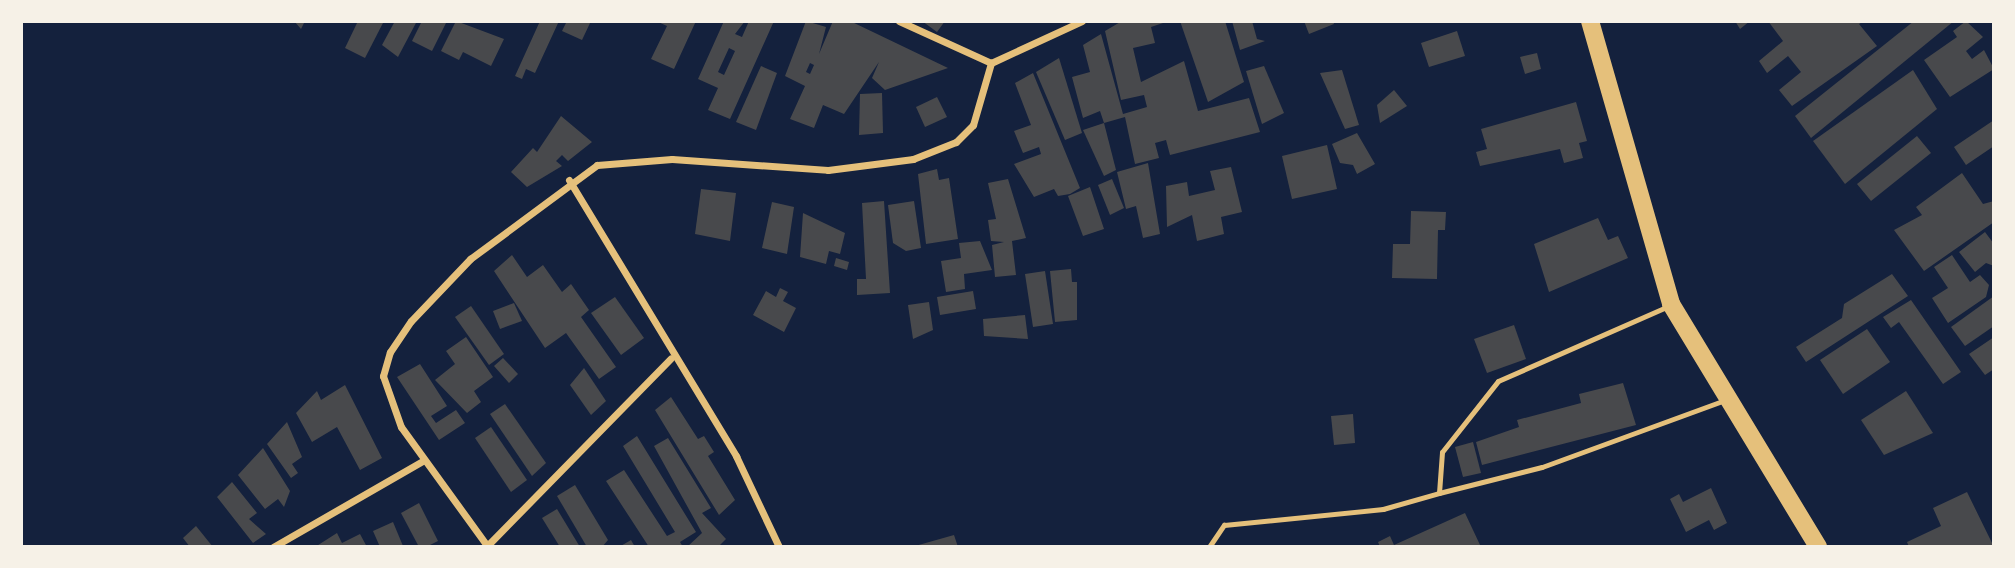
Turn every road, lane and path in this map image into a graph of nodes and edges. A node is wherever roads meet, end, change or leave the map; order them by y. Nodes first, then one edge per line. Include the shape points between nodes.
1 (899, 21) edge
2 (1082, 21) edge
3 (1590, 21) edge
4 (991, 63) junction
5 (569, 180) junction
6 (1671, 304) junction
7 (671, 358) junction
8 (1728, 399) junction
9 (424, 460) junction
10 (1439, 493) junction
11 (273, 547) edge
12 (487, 547) edge
13 (779, 547) edge
14 (1209, 547) edge
15 (1818, 547) edge

1 - 4 street
2 - 4 street
3 - 6 main road
4 - 5 street via 972,125 956,142 913,159 828,170 628,160 597,165
5 - 7 street
5 - 9 street via 470,259 390,352 383,376 389,403
6 - 8 main road
6 - 10 lane via 1498,382 1442,453
7 - 12 street
7 - 13 street via 736,456
8 - 10 lane via 1542,467
8 - 15 main road
9 - 11 street
9 - 12 street
10 - 14 lane via 1383,509 1224,525

